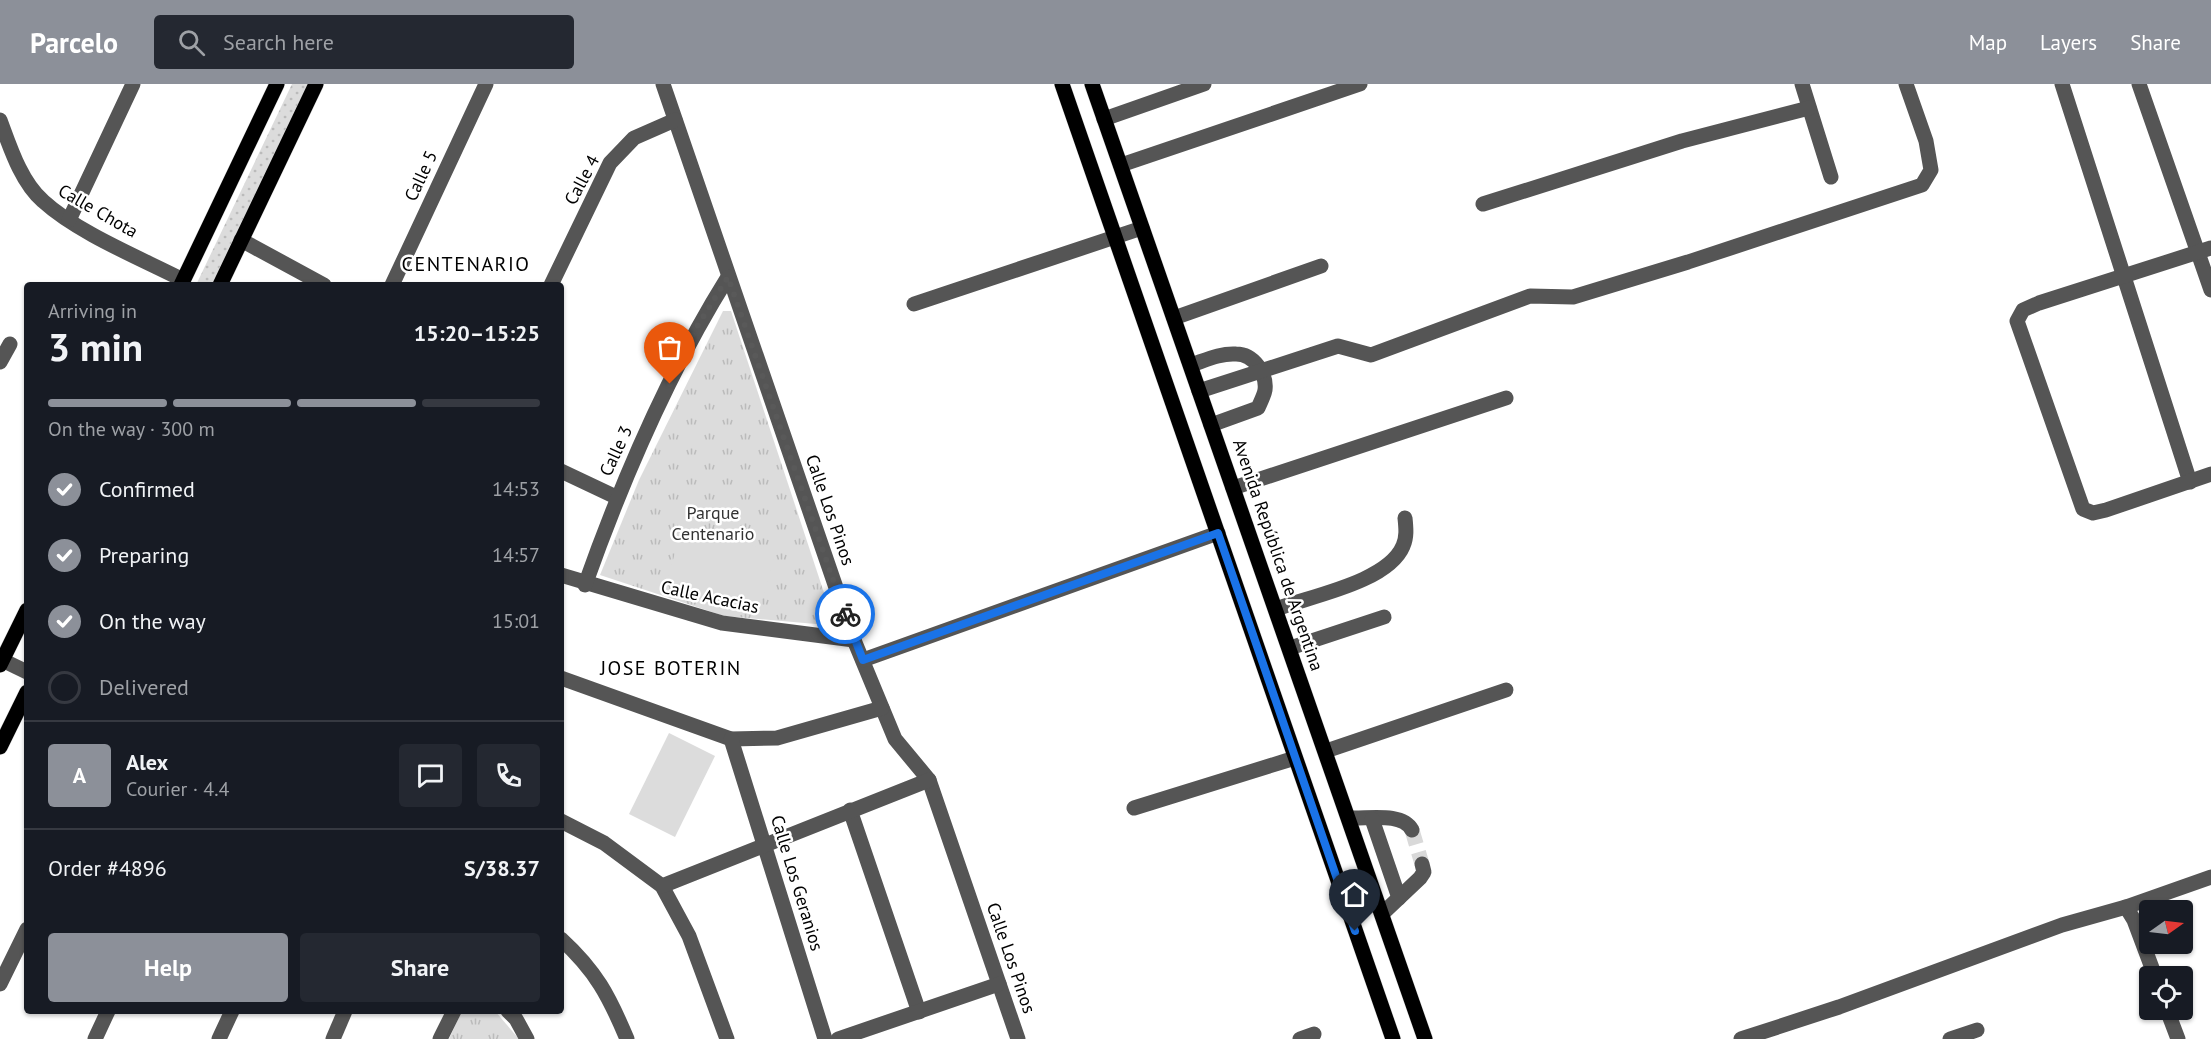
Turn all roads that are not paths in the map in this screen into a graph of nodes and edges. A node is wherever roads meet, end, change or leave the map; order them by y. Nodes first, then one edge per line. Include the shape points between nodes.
1 (133, 84) edge
2 (277, 84) edge
3 (316, 84) edge
4 (486, 84) edge
5 (663, 84) edge
6 (1062, 84) edge
7 (1092, 84) edge
8 (1204, 84) edge
9 (1359, 84) edge
10 (1802, 84) edge
11 (1906, 84) edge
12 (2062, 84) edge
13 (2139, 84) edge
14 (1809, 108) junction
15 (1104, 119) junction
16 (0, 120) edge
17 (675, 120) junction
18 (1112, 141) junction
19 (1085, 150) junction
20 (1121, 165) junction
21 (1831, 177) dead end
22 (1483, 204) dead end
23 (69, 220) junction
24 (1143, 228) junction
25 (1116, 238) junction
26 (241, 240) junction
27 (2204, 250) edge
28 (1321, 266) dead end
29 (2123, 276) junction
30 (728, 277) junction
31 (180, 282) edge
32 (182, 282) edge
33 (221, 282) edge
34 (318, 282) edge
35 (393, 282) edge
36 (552, 282) edge
37 (2211, 290) edge
38 (914, 304) dead end
39 (1174, 318) junction
40 (10, 344) dead end
41 (0, 362) edge
42 (1191, 365) junction
43 (1262, 370) junction
44 (1200, 391) junction
45 (1506, 398) dead end
46 (1211, 425) junction
47 (564, 472) edge
48 (2211, 474) edge
49 (2190, 482) junction
50 (1233, 488) junction
51 (616, 497) junction
52 (1405, 518) dead end
53 (1218, 533) junction
54 (564, 576) edge
55 (585, 585) junction
56 (1276, 609) junction
57 (24, 616) edge
58 (1384, 616) dead end
59 (854, 640) junction
60 (1290, 648) junction
61 (863, 660) junction
62 (1, 661) edge
63 (24, 671) edge
64 (564, 679) edge
65 (1506, 690) dead end
66 (24, 698) edge
67 (882, 708) junction
68 (731, 740) junction
69 (0, 747) edge
70 (1326, 751) junction
71 (1295, 758) junction
72 (929, 780) junction
73 (1134, 808) dead end
74 (850, 810) junction
75 (1350, 818) junction
76 (1372, 819) junction
77 (564, 823) edge
78 (1412, 830) dead end
79 (764, 844) junction
80 (1422, 864) tunnel mouth
81 (2211, 877) edge
82 (662, 886) junction
83 (1399, 898) junction
84 (2126, 907) junction
85 (1383, 914) junction
86 (24, 935) edge
87 (564, 942) edge
88 (2151, 966) edge
89 (0, 984) edge
90 (999, 984) junction
91 (919, 1012) junction
92 (107, 1014) edge
93 (231, 1014) edge
94 (344, 1014) edge
95 (452, 1014) edge
96 (511, 1014) edge
97 (2171, 1020) edge
98 (1977, 1030) dead end
99 (95, 1039) edge
100 (219, 1039) edge
101 (333, 1039) edge
102 (440, 1039) edge
103 (526, 1039) edge
104 (627, 1039) edge
105 (727, 1039) edge
106 (825, 1039) edge
107 (837, 1039) edge
108 (1018, 1039) edge
109 (1393, 1039) edge
110 (1425, 1039) edge
111 (1741, 1039) edge
112 (1950, 1039) edge
113 (2178, 1039) edge

1 - 23 street
2 - 32 main road
3 - 26 main road
4 - 35 street, Calle 5
5 - 17 street, Calle Los Pinos
6 - 19 main road
7 - 15 main road, Avenida República de Argentina
8 - 15 street
9 - 20 street
10 - 14 street
11 - 43 street via 1926,141 1931,170 1922,185 1573,297 1530,296 1371,355 1338,346
12 - 29 street
13 - 27 street
14 - 21 street
14 - 22 street via 1682,141
15 - 18 main road, Avenida República de Argentina
16 - 23 street, Calle Chota via 22,172 41,200
17 - 30 street, Calle Los Pinos
17 - 36 street, Calle 4 via 634,138 610,163
18 - 19 main road
18 - 20 main road, Avenida República de Argentina
19 - 25 main road
20 - 24 main road, Avenida República de Argentina
23 - 31 street, Calle Chota
24 - 25 street
24 - 39 main road, Avenida República de Argentina
25 - 38 street
25 - 53 main road
26 - 33 main road
26 - 34 street
27 - 29 street
27 - 37 street
28 - 39 street
29 - 49 street
29 - 49 street via 2023,310 2017,321 2083,508 2093,513 2106,510
30 - 51 street, Calle 3 via 695,330
30 - 59 street, Calle Los Pinos
39 - 42 main road, Avenida República de Argentina
40 - 41 street
42 - 43 street via 1219,355 1239,354
42 - 44 main road, Avenida República de Argentina
43 - 44 street
43 - 46 street via 1265,390 1258,408
44 - 46 main road, Avenida República de Argentina
45 - 50 street
46 - 50 main road, Avenida República de Argentina
47 - 51 street
48 - 49 street
50 - 56 main road, Avenida República de Argentina
51 - 55 street, Calle 3
52 - 56 street via 1403,547 1391,564 1357,581
53 - 61 street
53 - 71 main road
54 - 55 street, Calle Acacias
55 - 59 street, Calle Acacias via 722,623
56 - 60 main road, Avenida República de Argentina
57 - 62 main road
58 - 60 street
59 - 61 street, Calle Los Pinos
60 - 70 main road, Avenida República de Argentina
61 - 67 street, Calle Los Pinos
62 - 63 street
64 - 68 street
65 - 70 street
66 - 69 main road
67 - 68 street via 777,738
67 - 72 street, Calle Los Pinos via 895,740
68 - 79 street, Calle Los Geranios
70 - 75 main road, Avenida República de Argentina
71 - 73 street
71 - 109 main road
72 - 74 street
72 - 90 street, Calle Los Pinos
74 - 79 street
74 - 91 street
75 - 76 street
75 - 85 main road, Avenida República de Argentina
76 - 78 street via 1401,819
76 - 83 street
77 - 82 street via 604,843
79 - 82 street via 752,853
79 - 106 street, Calle Los Geranios
80 - 83 street via 1424,872 1420,878
81 - 84 street
82 - 105 street via 689,936
83 - 85 street
84 - 88 street
84 - 111 street via 2062,925
85 - 110 main road, Avenida República de Argentina
86 - 89 street
87 - 104 street via 607,992
90 - 91 street
90 - 108 street, Calle Los Pinos
91 - 107 street
92 - 99 street
93 - 100 street
94 - 101 street
95 - 102 street
96 - 103 street
97 - 113 street
98 - 112 street

